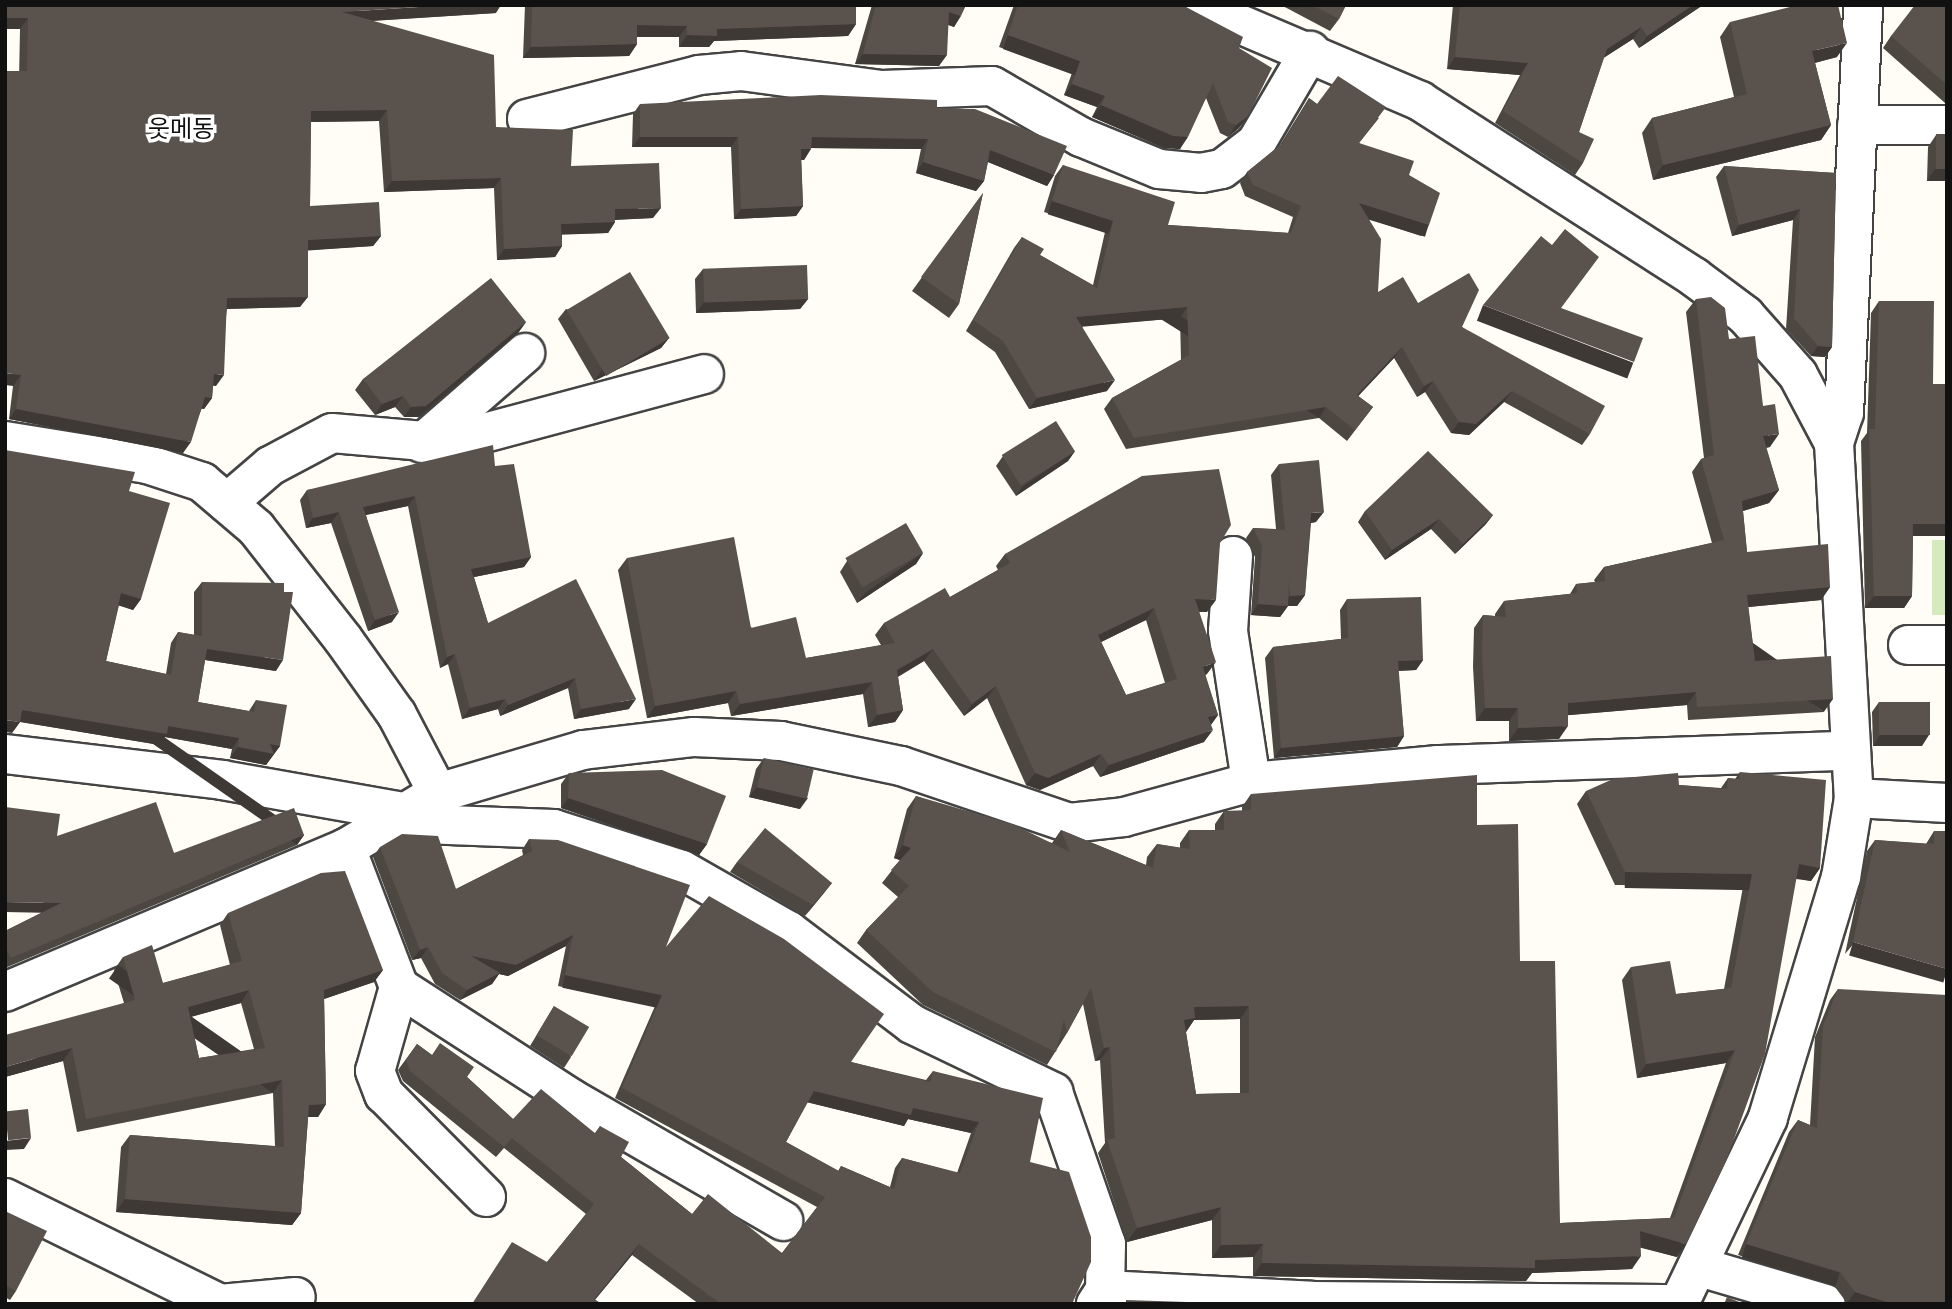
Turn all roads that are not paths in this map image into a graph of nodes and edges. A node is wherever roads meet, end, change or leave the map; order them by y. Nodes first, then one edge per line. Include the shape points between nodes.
1 (1195, 5) edge
2 (1863, 5) edge
3 (1310, 51) junction
4 (527, 119) dead end
5 (1857, 125) junction
6 (1947, 125) edge
7 (525, 353) dead end
8 (704, 374) dead end
9 (5, 441) edge
10 (422, 443) junction
11 (1834, 443) junction
12 (227, 503) junction
13 (1233, 556) dead end
14 (1908, 645) dead end
15 (1947, 645) edge
16 (1848, 751) junction
17 (5, 754) edge
18 (1251, 782) junction
19 (1854, 798) junction
20 (1947, 803) edge
21 (414, 810) junction
22 (346, 848) junction
23 (400, 987) junction
24 (5, 992) edge
25 (486, 1197) dead end
26 (5, 1198) edge
27 (783, 1221) dead end
28 (1700, 1267) junction
29 (296, 1297) dead end
30 (1101, 1297) edge
31 (220, 1304) edge
32 (1665, 1304) edge
33 (1679, 1304) edge
34 (1826, 1304) edge

1 - 3 street
2 - 5 street
3 - 4 street via 1256,143 1222,169 1201,173 1159,169 1081,137 992,86 882,90 741,71 699,75
3 - 11 street via 1420,101 1745,314 1798,374
5 - 6 street
5 - 11 street via 1844,413
7 - 10 street
8 - 10 street via 491,433
9 - 12 street via 148,464 202,482
10 - 12 street via 332,433 300,448
11 - 16 street via 1842,492
12 - 21 street via 256,528 397,715
13 - 18 street via 1228,631
14 - 15 street
16 - 18 street via 1438,765
16 - 19 street
17 - 21 street via 222,780
18 - 21 street via 1124,817 1069,823 901,766 781,741 694,737 583,750
19 - 20 street
19 - 28 street via 1841,877 1801,1026 1768,1118
21 - 22 street
21 - 30 street via 554,829 682,870 789,931 912,1024 1053,1092 1106,1244
22 - 23 street
22 - 24 street
23 - 25 street via 375,1071 384,1094
23 - 27 street via 572,1099
26 - 31 street
28 - 33 street
28 - 34 street
29 - 31 street
30 - 32 street

